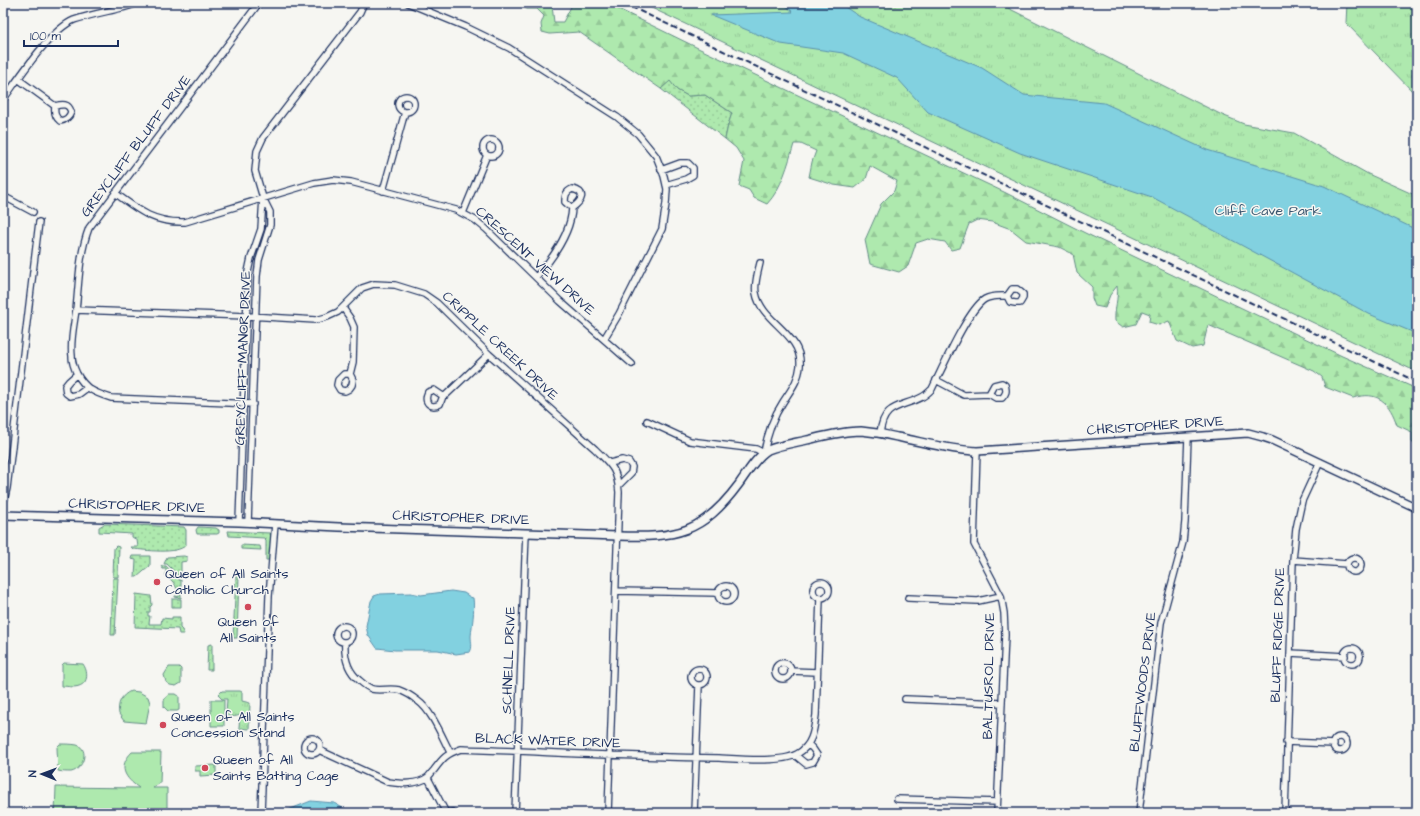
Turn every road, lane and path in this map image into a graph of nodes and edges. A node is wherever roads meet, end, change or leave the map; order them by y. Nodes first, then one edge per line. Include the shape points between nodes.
1 (136, 3) edge
2 (259, 3) edge
3 (364, 3) edge
4 (408, 3) edge
5 (18, 79) junction
6 (3, 100) edge
7 (55, 106) dead end
8 (405, 112) dead end
9 (487, 155) dead end
10 (661, 170) junction
11 (666, 185) junction
12 (384, 191) junction
13 (115, 193) junction
14 (3, 196) edge
15 (263, 198) junction
16 (572, 208) dead end
17 (33, 212) dead end
18 (463, 213) junction
19 (39, 222) dead end
20 (760, 262) dead end
21 (536, 277) junction
22 (1007, 296) dead end
23 (343, 308) junction
24 (76, 310) junction
25 (247, 316) junction
26 (256, 317) junction
27 (604, 339) junction
28 (489, 354) junction
29 (632, 364) dead end
30 (77, 374) junction
31 (350, 374) dead end
32 (936, 380) junction
33 (87, 388) junction
34 (989, 394) dead end
35 (443, 396) dead end
36 (244, 403) junction
37 (253, 404) junction
38 (647, 421) dead end
39 (880, 434) junction
40 (1188, 437) junction
41 (977, 451) junction
42 (764, 453) junction
43 (1320, 462) junction
44 (610, 463) junction
45 (241, 473) junction
46 (250, 474) junction
47 (619, 485) junction
48 (240, 489) junction
49 (249, 490) junction
50 (1417, 508) edge
51 (3, 515) edge
52 (239, 522) junction
53 (248, 522) junction
54 (275, 524) junction
55 (526, 533) junction
56 (618, 536) junction
57 (1293, 560) junction
58 (1347, 564) dead end
59 (616, 591) junction
60 (719, 593) dead end
61 (1001, 596) junction
62 (820, 598) dead end
63 (908, 598) dead end
64 (345, 642) dead end
65 (1290, 653) junction
66 (1345, 656) dead end
67 (790, 671) dead end
68 (817, 672) junction
69 (698, 685) dead end
70 (905, 699) dead end
71 (1002, 703) junction
72 (1286, 742) junction
73 (808, 744) junction
74 (1334, 744) dead end
75 (320, 750) dead end
76 (517, 751) junction
77 (450, 752) junction
78 (610, 755) junction
79 (795, 755) junction
80 (696, 758) junction
81 (428, 778) junction
82 (897, 799) dead end
83 (997, 802) junction
84 (261, 813) edge
85 (447, 813) edge
86 (455, 813) edge
87 (515, 813) edge
88 (608, 813) edge
89 (694, 813) edge
90 (997, 813) edge
91 (1139, 813) edge
92 (1284, 813) edge

1 - 5 street via 63,26
2 - 13 street, GREYCLIFF BLUFF DRIVE
3 - 15 street, GREYCLIFF MANOR DRIVE via 360,12 259,146 255,172
4 - 10 street via 497,42 617,117 648,144
5 - 6 street
5 - 7 street
8 - 12 street
9 - 18 street
10 - 11 street
10 - 11 street via 680,163 688,163 693,168 692,175 686,179
11 - 27 street via 662,229
12 - 15 street, CRESCENT VIEW DRIVE via 333,180
12 - 18 street, CRESCENT VIEW DRIVE
13 - 15 street, CRESCENT VIEW DRIVE via 146,215 169,222 185,222
13 - 24 street, GREYCLIFF BLUFF DRIVE via 89,228 86,237
14 - 17 street
15 - 25 street, GREYCLIFF MANOR DRIVE via 261,229 248,272
15 - 26 street, GREYCLIFF MANOR DRIVE via 270,212 270,225 259,260
16 - 21 street via 572,217 563,237 548,264
18 - 21 street, CRESCENT VIEW DRIVE via 486,229
19 - 51 street
20 - 42 street via 755,291 758,301 796,346 800,366 790,393 774,419
21 - 27 street, CRESCENT VIEW DRIVE
22 - 32 street via 986,298 977,305
23 - 26 street, CRIPPLE CREEK DRIVE via 316,320
23 - 28 street, CRIPPLE CREEK DRIVE via 362,288 374,284 395,286 424,294 437,303
23 - 31 street via 354,328 354,362
24 - 25 street, CRIPPLE CREEK DRIVE
24 - 30 street, GREYCLIFF BLUFF DRIVE via 71,355
25 - 26 street, CRIPPLE CREEK DRIVE
25 - 36 street, GREYCLIFF MANOR DRIVE
26 - 37 street, GREYCLIFF MANOR DRIVE
27 - 29 street, CRESCENT VIEW DRIVE
28 - 35 street
28 - 44 street, CRIPPLE CREEK DRIVE
30 - 33 street, GREYCLIFF BLUFF DRIVE
30 - 33 street via 65,386 66,393 70,396 79,394
32 - 34 street via 964,394
32 - 39 street via 932,389 923,397 893,408 883,420
33 - 36 street via 111,398
36 - 37 street
36 - 45 street, GREYCLIFF MANOR DRIVE
37 - 46 street, GREYCLIFF MANOR DRIVE
38 - 42 street via 690,441 756,449
39 - 41 street, CHRISTOPHER DRIVE via 954,449
39 - 42 street, CHRISTOPHER DRIVE via 861,431 842,433 783,446
40 - 41 street, CHRISTOPHER DRIVE
40 - 43 street, CHRISTOPHER DRIVE via 1239,433 1256,435
40 - 91 street, BLUFFWOODS DRIVE via 1185,522 1160,623
41 - 61 street, BALTUSROL DRIVE via 974,544
42 - 56 street, CHRISTOPHER DRIVE via 723,504 699,524 661,536
43 - 50 street, CHRISTOPHER DRIVE
43 - 57 street, BLUFF RIDGE DRIVE via 1302,501
44 - 47 street, CRIPPLE CREEK DRIVE
44 - 47 street via 622,460 632,466 631,473
45 - 46 street
45 - 48 street, GREYCLIFF MANOR DRIVE
46 - 49 street, GREYCLIFF MANOR DRIVE
47 - 56 street, CRIPPLE CREEK DRIVE
48 - 49 street
48 - 52 street, GREYCLIFF MANOR DRIVE
49 - 53 street, GREYCLIFF MANOR DRIVE
51 - 52 street, CHRISTOPHER DRIVE
52 - 53 street, CHRISTOPHER DRIVE
53 - 54 street, CHRISTOPHER DRIVE
54 - 55 street, CHRISTOPHER DRIVE
54 - 84 street
55 - 56 street, CHRISTOPHER DRIVE
55 - 76 street, SCHNELL DRIVE
56 - 59 street, CRIPPLE CREEK DRIVE
57 - 58 street
57 - 65 street, BLUFF RIDGE DRIVE
59 - 60 street
59 - 78 street, CRIPPLE CREEK DRIVE
61 - 63 street via 978,601
61 - 71 street, BALTUSROL DRIVE via 1005,635
62 - 68 street, BLACK WATER DRIVE
64 - 77 street via 346,660 351,672 371,689 399,690 418,700 428,712
65 - 66 street
65 - 72 street, BLUFF RIDGE DRIVE
67 - 68 street
68 - 73 street, BLACK WATER DRIVE via 814,734
69 - 80 street
70 - 71 street
71 - 83 street, BALTUSROL DRIVE
72 - 74 street
72 - 92 street, BLUFF RIDGE DRIVE
73 - 79 street, BLACK WATER DRIVE
73 - 79 street via 816,752 813,762 806,764
75 - 81 street via 388,782 413,783
76 - 77 street, BLACK WATER DRIVE via 461,749
76 - 78 street, BLACK WATER DRIVE
76 - 87 street, SCHNELL DRIVE
77 - 81 street
78 - 80 street, BLACK WATER DRIVE
78 - 88 street, CRIPPLE CREEK DRIVE
79 - 80 street, BLACK WATER DRIVE via 768,759
80 - 89 street
81 - 85 street
82 - 83 street
83 - 90 street, BALTUSROL DRIVE
85 - 86 street

